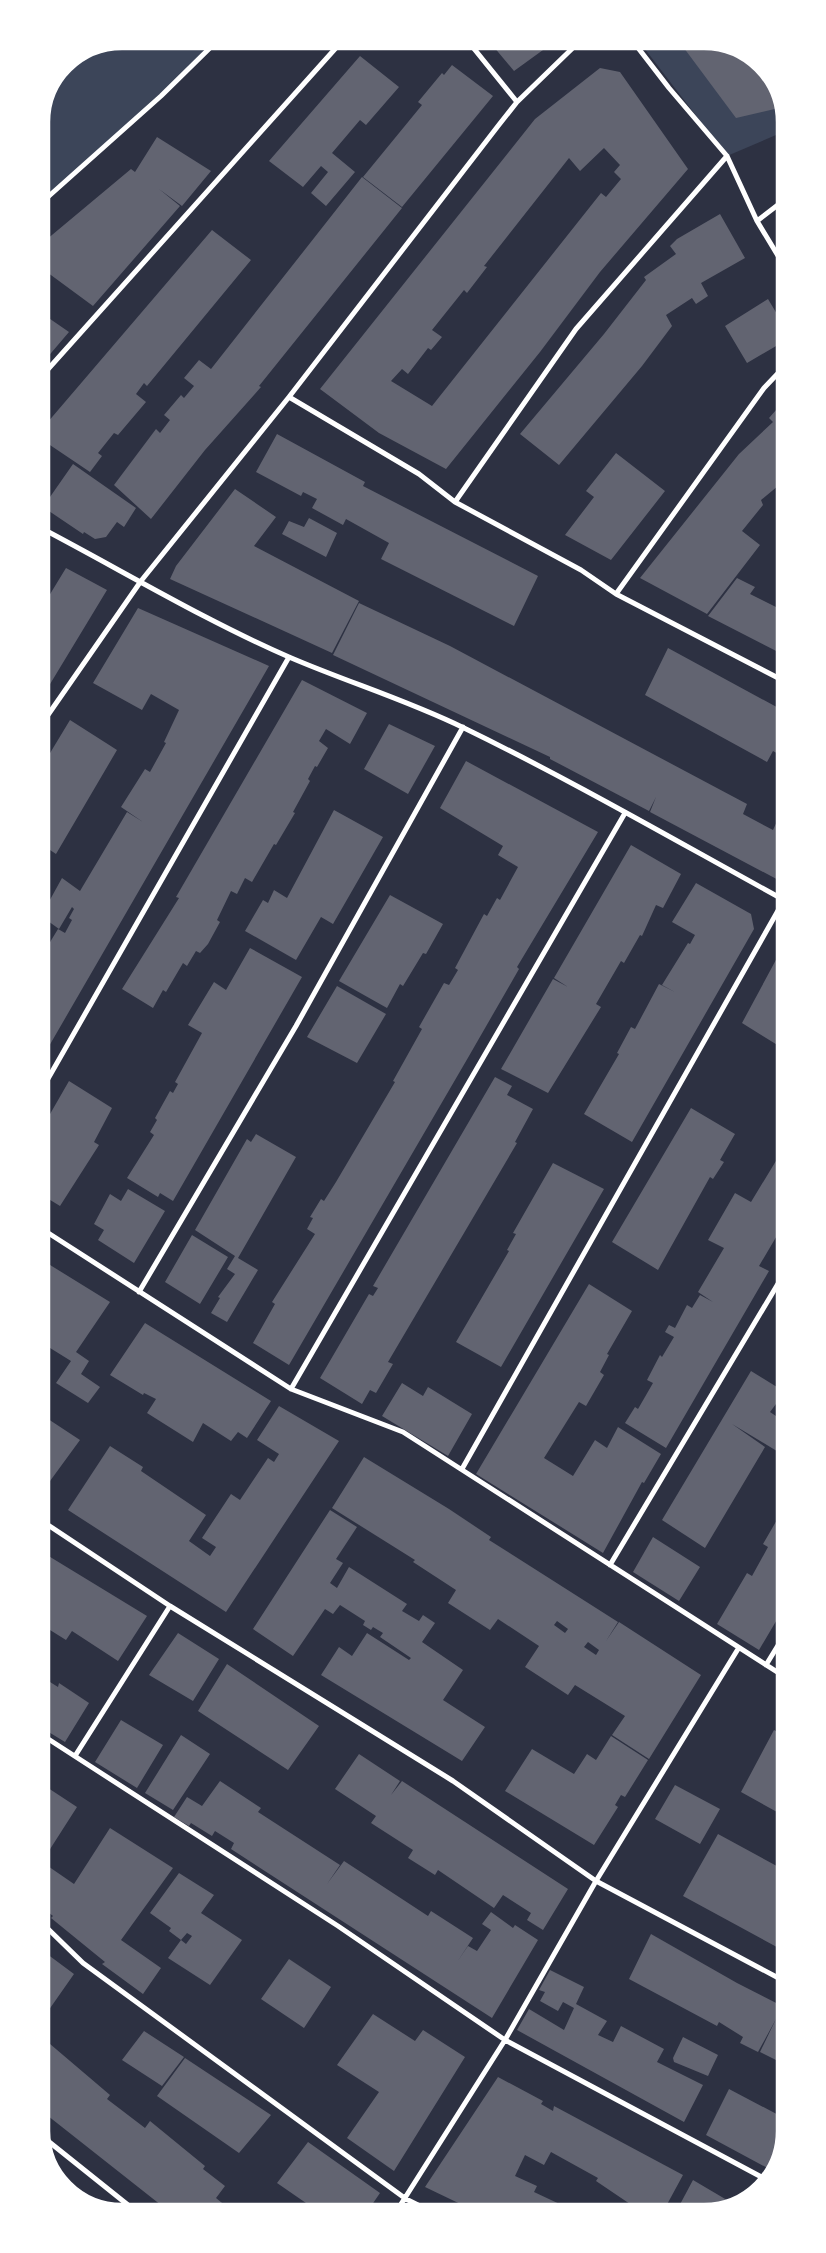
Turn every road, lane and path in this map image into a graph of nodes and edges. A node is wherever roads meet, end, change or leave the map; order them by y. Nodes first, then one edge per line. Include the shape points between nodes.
1 (209, 49) edge
2 (335, 49) edge
3 (474, 49) edge
4 (572, 49) edge
5 (639, 49) edge
6 (517, 102) junction
7 (727, 156) junction
8 (49, 196) edge
9 (777, 205) edge
10 (756, 221) junction
11 (777, 254) edge
12 (49, 367) edge
13 (777, 375) edge
14 (289, 397) junction
15 (455, 502) junction
16 (49, 532) edge
17 (141, 581) junction
18 (616, 594) junction
19 (289, 657) junction
20 (777, 677) edge
21 (49, 713) edge
22 (462, 727) junction
23 (625, 813) junction
24 (777, 896) edge
25 (777, 912) edge
26 (49, 1079) edge
27 (49, 1234) edge
28 (777, 1285) edge
29 (139, 1292) junction
30 (291, 1389) junction
31 (462, 1469) junction
32 (49, 1526) edge
33 (610, 1565) junction
34 (170, 1606) junction
35 (777, 1647) edge
36 (738, 1649) junction
37 (766, 1665) junction
38 (777, 1672) edge
39 (49, 1739) edge
40 (75, 1756) junction
41 (596, 1881) junction
42 (49, 1931) edge
43 (777, 1977) edge
44 (505, 2040) junction
45 (49, 2142) edge
46 (761, 2177) edge
47 (406, 2199) junction
48 (127, 2204) edge
49 (402, 2204) edge
50 (416, 2204) edge

1 - 8 street
2 - 12 street
3 - 6 street
4 - 6 street
5 - 7 street
6 - 14 street
7 - 10 street
7 - 15 street via 576,329
9 - 10 street
10 - 11 street
13 - 18 street via 758,395
14 - 15 street via 419,474
14 - 17 street
15 - 18 street via 582,570
16 - 17 street
17 - 19 street
17 - 21 street
18 - 20 street
19 - 22 street
19 - 26 street
22 - 23 street
22 - 29 street via 296,1026
23 - 24 street
23 - 30 street
25 - 31 street
27 - 29 street
28 - 33 street
29 - 30 street
30 - 31 street via 403,1432
31 - 33 street
32 - 34 street
33 - 36 street
34 - 40 street
34 - 41 street via 453,1781
35 - 37 street
36 - 37 street
36 - 41 street
37 - 38 street
39 - 40 street
40 - 44 street via 338,1926
41 - 43 street
41 - 44 street
42 - 47 street via 83,1963
44 - 46 street
44 - 47 street
45 - 48 street
47 - 49 street
47 - 50 street

